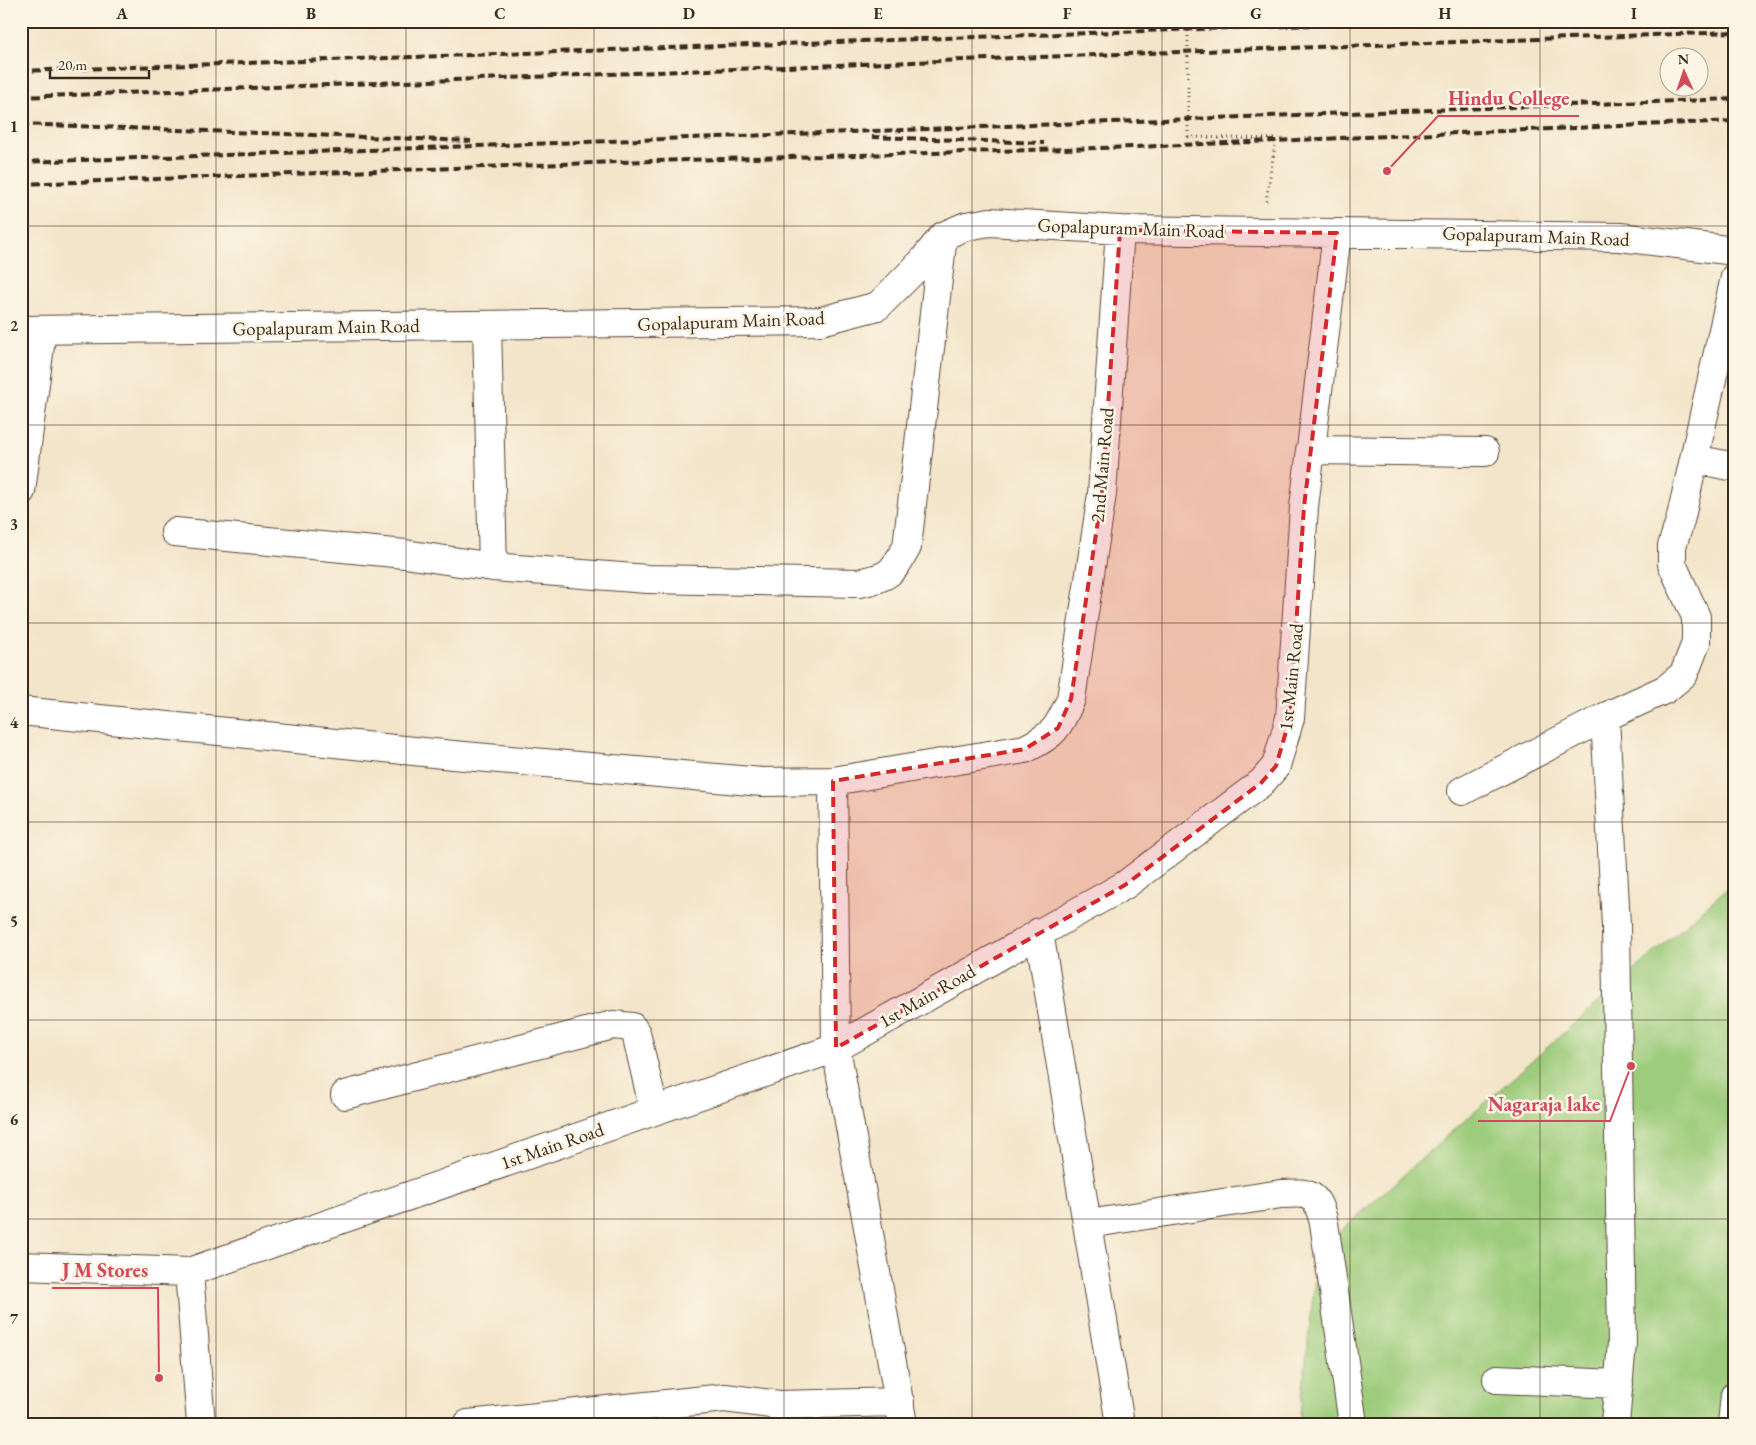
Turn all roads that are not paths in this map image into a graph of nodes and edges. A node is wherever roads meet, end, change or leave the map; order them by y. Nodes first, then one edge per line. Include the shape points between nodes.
1 (1120, 230) junction
2 (1337, 233) junction
3 (943, 236) junction
4 (1735, 251) edge
5 (1735, 277) edge
6 (487, 325) junction
7 (32, 330) edge
8 (1310, 450) junction
9 (1485, 452) dead end
10 (1694, 459) junction
11 (1735, 467) edge
12 (21, 491) edge
13 (175, 532) dead end
14 (492, 567) junction
15 (21, 711) edge
16 (1605, 717) junction
17 (833, 782) junction
18 (1462, 791) dead end
19 (1039, 932) junction
20 (836, 1048) junction
21 (344, 1096) dead end
22 (654, 1110) junction
23 (1088, 1224) junction
24 (21, 1266) edge
25 (189, 1272) junction
26 (1497, 1379) dead end
27 (1619, 1384) junction
28 (1735, 1395) edge
29 (901, 1413) edge
30 (201, 1424) edge
31 (468, 1424) edge
32 (1120, 1424) edge
33 (1353, 1424) edge
34 (1615, 1424) edge
35 (1732, 1424) edge

1 - 2 street, Gopalapuram Main Road
1 - 3 street, Gopalapuram Main Road via 990,222 966,226
1 - 17 street, 2nd Main Road via 1102,494 1071,699 1058,728 1025,749
2 - 4 street, Gopalapuram Main Road via 1620,237
2 - 8 street, 1st Main Road
3 - 6 street, Gopalapuram Main Road via 922,263 878,306 821,320
3 - 14 street via 907,547 893,572 859,583 647,579
5 - 10 street
6 - 7 street, Gopalapuram Main Road
6 - 14 street
7 - 12 street
8 - 9 street
8 - 19 street, 1st Main Road via 1290,718 1276,766 1261,783 1126,885
10 - 11 street
10 - 16 street via 1672,546 1672,564 1696,617 1696,643 1684,674 1666,688
13 - 14 street via 405,554
15 - 17 street, 2nd Main Road via 454,755 762,782
16 - 18 street
16 - 27 street via 1616,935 1622,1343
17 - 20 street
19 - 20 street, 1st Main Road
19 - 23 street
20 - 22 street, 1st Main Road
20 - 29 street
21 - 22 street via 613,1026 624,1026 632,1027 636,1033
22 - 25 street, 1st Main Road
23 - 32 street
23 - 33 street via 1281,1194 1311,1195 1318,1202 1324,1223
24 - 25 street, 1st Main Road
25 - 30 street
26 - 27 street
27 - 34 street
28 - 35 street
29 - 31 street via 725,1398

